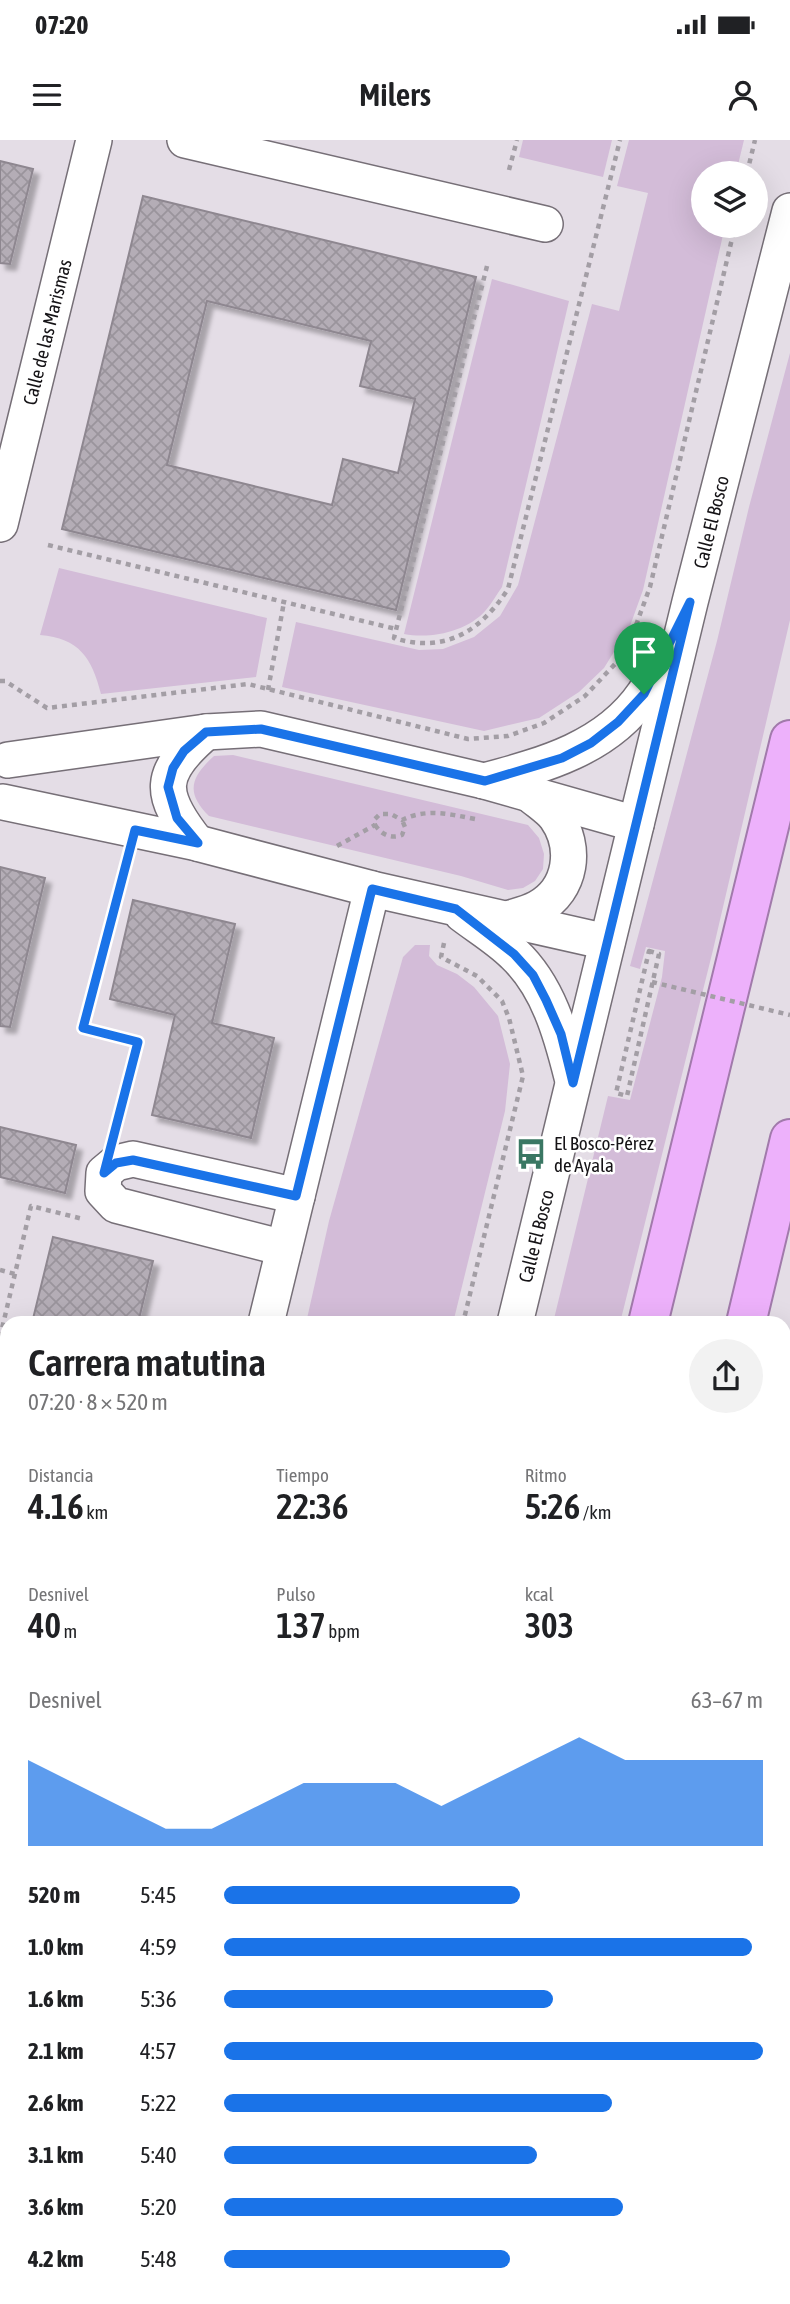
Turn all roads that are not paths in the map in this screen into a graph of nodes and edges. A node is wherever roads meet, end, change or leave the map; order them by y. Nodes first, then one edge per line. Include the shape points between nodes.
1 (94, 140) edge
2 (185, 140) edge
3 (790, 211) edge
4 (545, 224) dead end
5 (0, 524) edge
6 (690, 602) junction
7 (206, 732) junction
8 (790, 740) edge
9 (4, 752) edge
10 (485, 781) junction
11 (531, 795) junction
12 (1, 803) edge
13 (636, 824) junction
14 (198, 843) junction
15 (372, 889) junction
16 (507, 919) junction
17 (450, 923) junction
18 (607, 942) junction
19 (573, 1083) junction
20 (790, 1139) edge
21 (296, 1196) junction
22 (285, 1248) junction
23 (268, 1316) edge
24 (517, 1316) edge
25 (650, 1316) edge
26 (748, 1316) edge

1 - 5 street, Calle de las Marismas
2 - 4 street
3 - 6 street, Calle El Bosco
6 - 10 street via 644,694 618,722 562,758
6 - 13 street, Calle El Bosco
7 - 9 street
7 - 10 street via 261,729
7 - 14 street via 184,751 168,787 177,818
8 - 25 highway
9 - 12 street via 9,782
10 - 11 street
11 - 13 street
11 - 16 street via 555,816 568,841 569,861 555,893 539,907
12 - 14 street
13 - 18 street, Calle El Bosco
14 - 15 street
15 - 17 street
15 - 21 street
16 - 17 street
16 - 18 street
17 - 19 street via 514,954 533,975 561,1034
18 - 19 street, Calle El Bosco
19 - 24 street, Calle El Bosco
20 - 26 highway
21 - 22 street
21 - 22 street via 133,1160 116,1163 103,1182 116,1205
22 - 23 street

